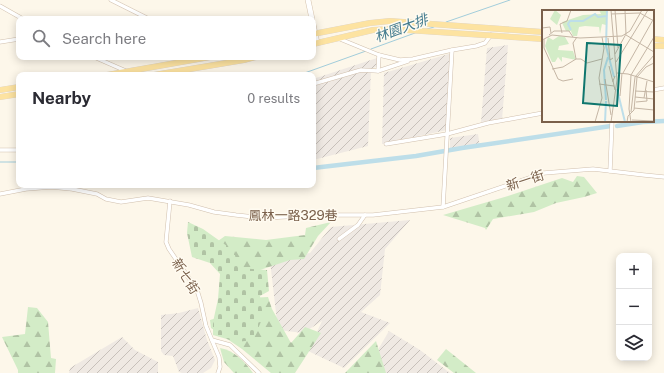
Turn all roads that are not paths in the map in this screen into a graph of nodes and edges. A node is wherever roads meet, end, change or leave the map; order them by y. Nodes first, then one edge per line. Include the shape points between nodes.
1 (112, 0) edge
2 (308, 0) edge
3 (0, 6) edge
4 (18, 16) edge
5 (143, 16) edge
6 (311, 16) edge
7 (492, 32) junction
8 (542, 32) edge
9 (316, 34) edge
10 (339, 38) junction
11 (16, 39) edge
12 (542, 39) edge
13 (654, 39) edge
14 (664, 40) edge
15 (0, 42) edge
16 (316, 43) edge
17 (452, 50) junction
18 (379, 55) junction
19 (413, 59) junction
20 (101, 60) edge
21 (194, 60) edge
22 (244, 60) edge
23 (378, 71) junction
24 (130, 72) joint
25 (172, 72) edge
26 (316, 83) edge
27 (16, 87) edge
28 (664, 88) edge
29 (0, 90) edge
30 (654, 90) edge
31 (16, 94) edge
32 (0, 97) edge
33 (542, 113) edge
34 (612, 122) edge
35 (447, 134) junction
36 (386, 144) dead end
37 (0, 150) edge
38 (16, 150) edge
39 (610, 171) junction
40 (664, 177) edge
41 (38, 188) edge
42 (61, 188) edge
43 (0, 194) edge
44 (170, 201) junction
45 (443, 207) junction
46 (365, 215) junction
47 (339, 239) dead end
48 (212, 340) junction
49 (218, 373) edge
50 (259, 373) edge

1 - 5 street
2 - 6 street
3 - 4 street
7 - 8 main road
7 - 9 main road via 396,21 370,23
7 - 10 main road via 391,29 373,30
7 - 12 main road
7 - 17 street via 485,43
10 - 16 main road
10 - 18 street
11 - 15 street
13 - 14 main road
17 - 19 street
17 - 35 street
18 - 19 street via 400,60
18 - 23 street
19 - 23 street
20 - 24 street
21 - 24 main road
22 - 25 main road
23 - 26 street via 361,70
27 - 29 main road
28 - 30 street
31 - 32 main road
33 - 35 street
34 - 39 street
35 - 36 street
35 - 45 street
37 - 38 street
39 - 40 street
39 - 45 street, 新一街 via 583,169 544,173
41 - 43 street, 鳳林一路329巷
42 - 44 street, 鳳林一路329巷 via 97,194 106,200 121,202 148,198
44 - 46 street, 鳳林一路329巷 via 214,212 264,218
44 - 48 street, 新七街 via 166,242 197,290
45 - 46 street, 鳳林一路329巷
46 - 47 street via 358,226
48 - 49 street, 新七街 via 219,357
48 - 50 street via 230,345

